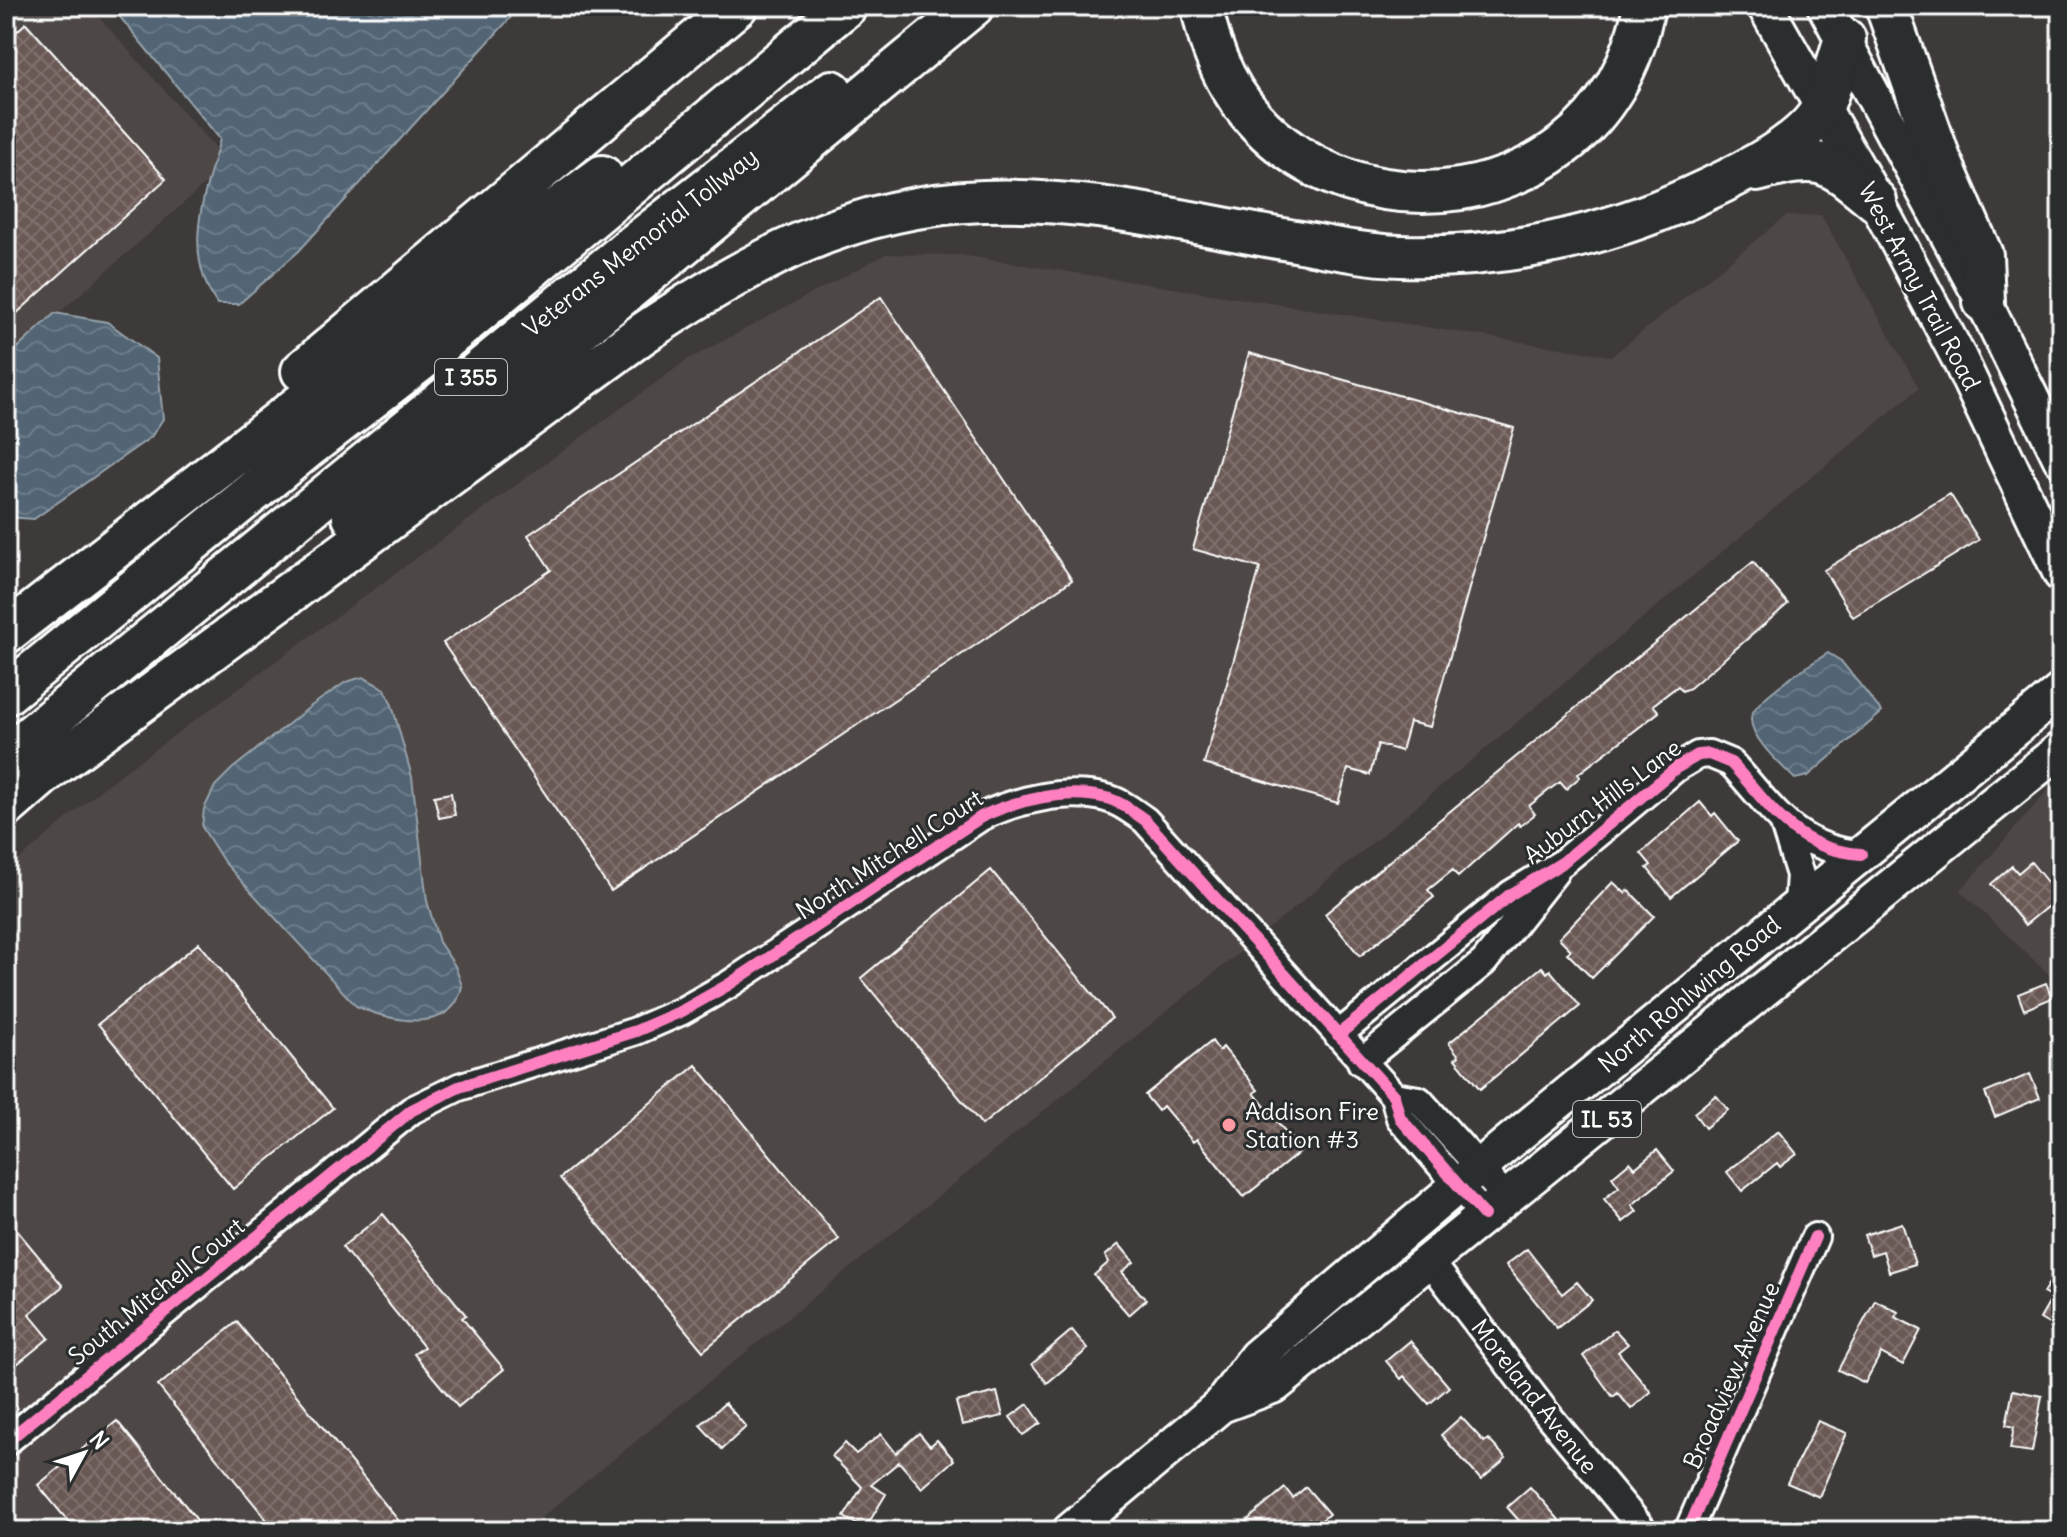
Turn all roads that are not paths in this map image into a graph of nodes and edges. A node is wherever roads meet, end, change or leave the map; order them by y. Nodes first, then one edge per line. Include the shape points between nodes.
1 (737, 6) edge
2 (834, 6) edge
3 (846, 6) edge
4 (942, 6) edge
5 (973, 6) edge
6 (1202, 6) edge
7 (1644, 6) edge
8 (1765, 6) edge
9 (1886, 6) edge
10 (1835, 22) edge
11 (1822, 107) junction
12 (1734, 177) junction
13 (1876, 201) junction
14 (1984, 302) junction
15 (2061, 422) edge
16 (2061, 459) edge
17 (2061, 574) edge
18 (13, 628) edge
19 (2061, 691) edge
20 (6, 694) edge
21 (2061, 749) edge
22 (6, 756) edge
23 (2061, 764) edge
24 (39, 777) junction
25 (2017, 784) junction
26 (6, 807) edge
27 (1784, 824) junction
28 (1861, 854) junction
29 (1562, 863) junction
30 (1798, 904) junction
31 (1428, 962) junction
32 (1452, 989) junction
33 (1338, 1035) junction
34 (1361, 1062) junction
35 (334, 1174) joint
36 (1469, 1177) junction
37 (1495, 1206) junction
38 (1815, 1237) dead end
39 (1429, 1260) junction
40 (1221, 1405) junction
41 (6, 1442) edge
42 (1070, 1531) edge
43 (1644, 1531) edge
44 (1688, 1531) edge

1 - 18 highway via 273,395
2 - 18 highway via 470,273
3 - 20 highway, Veterans Memorial Tollway / I 355 via 419,362
4 - 22 highway, Veterans Memorial Tollway / I 355 via 632,246
5 - 24 highway
6 - 7 highway via 1216,56 1235,93 1285,147 1359,185 1438,193 1488,185 1521,172 1569,141 1621,77
8 - 11 main road, West Army Trail Road
9 - 14 highway via 1940,159 1982,255
10 - 11 highway
10 - 14 main road, West Army Trail Road
11 - 12 highway via 1808,128
11 - 13 main road, West Army Trail Road
12 - 13 highway via 1816,159
12 - 24 highway via 1653,214 1579,238 1435,255 1359,252 1048,202 982,201 916,209 814,237 721,281 642,334
13 - 17 main road, West Army Trail Road via 1959,358
14 - 15 main road
14 - 16 main road, West Army Trail Road
19 - 28 main road, North Rohlwing Road / IL 53
21 - 25 main road, North Rohlwing Road / IL 53
23 - 25 main road
24 - 26 highway
25 - 37 main road, North Rohlwing Road / IL 53
27 - 28 street, Auburn Hills Lane via 1825,849
27 - 29 street, Auburn Hills Lane via 1731,763 1698,755
27 - 30 street, Auburn Hills Lane via 1800,875
28 - 30 main road, North Rohlwing Road / IL 53
29 - 31 street, Auburn Hills Lane via 1511,894
29 - 32 street, Auburn Hills Lane via 1505,939
30 - 36 main road, North Rohlwing Road / IL 53
31 - 32 street
31 - 33 street, Auburn Hills Lane
32 - 34 street, Auburn Hills Lane
33 - 34 street, North Mitchell Court
33 - 35 street, North Mitchell Court via 1145,820 1106,798 1034,799 981,817 682,1011 436,1097 412,1110
34 - 36 street, North Mitchell Court via 1394,1096 1419,1100
35 - 41 street, South Mitchell Court
36 - 37 street, North Mitchell Court
36 - 40 main road, North Rohlwing Road / IL 53 via 1256,1357
37 - 39 main road, North Rohlwing Road / IL 53
38 - 44 street, Broadview Avenue
39 - 40 main road, North Rohlwing Road / IL 53 via 1275,1385
39 - 43 street, Moreland Avenue
40 - 42 main road, North Rohlwing Road / IL 53

